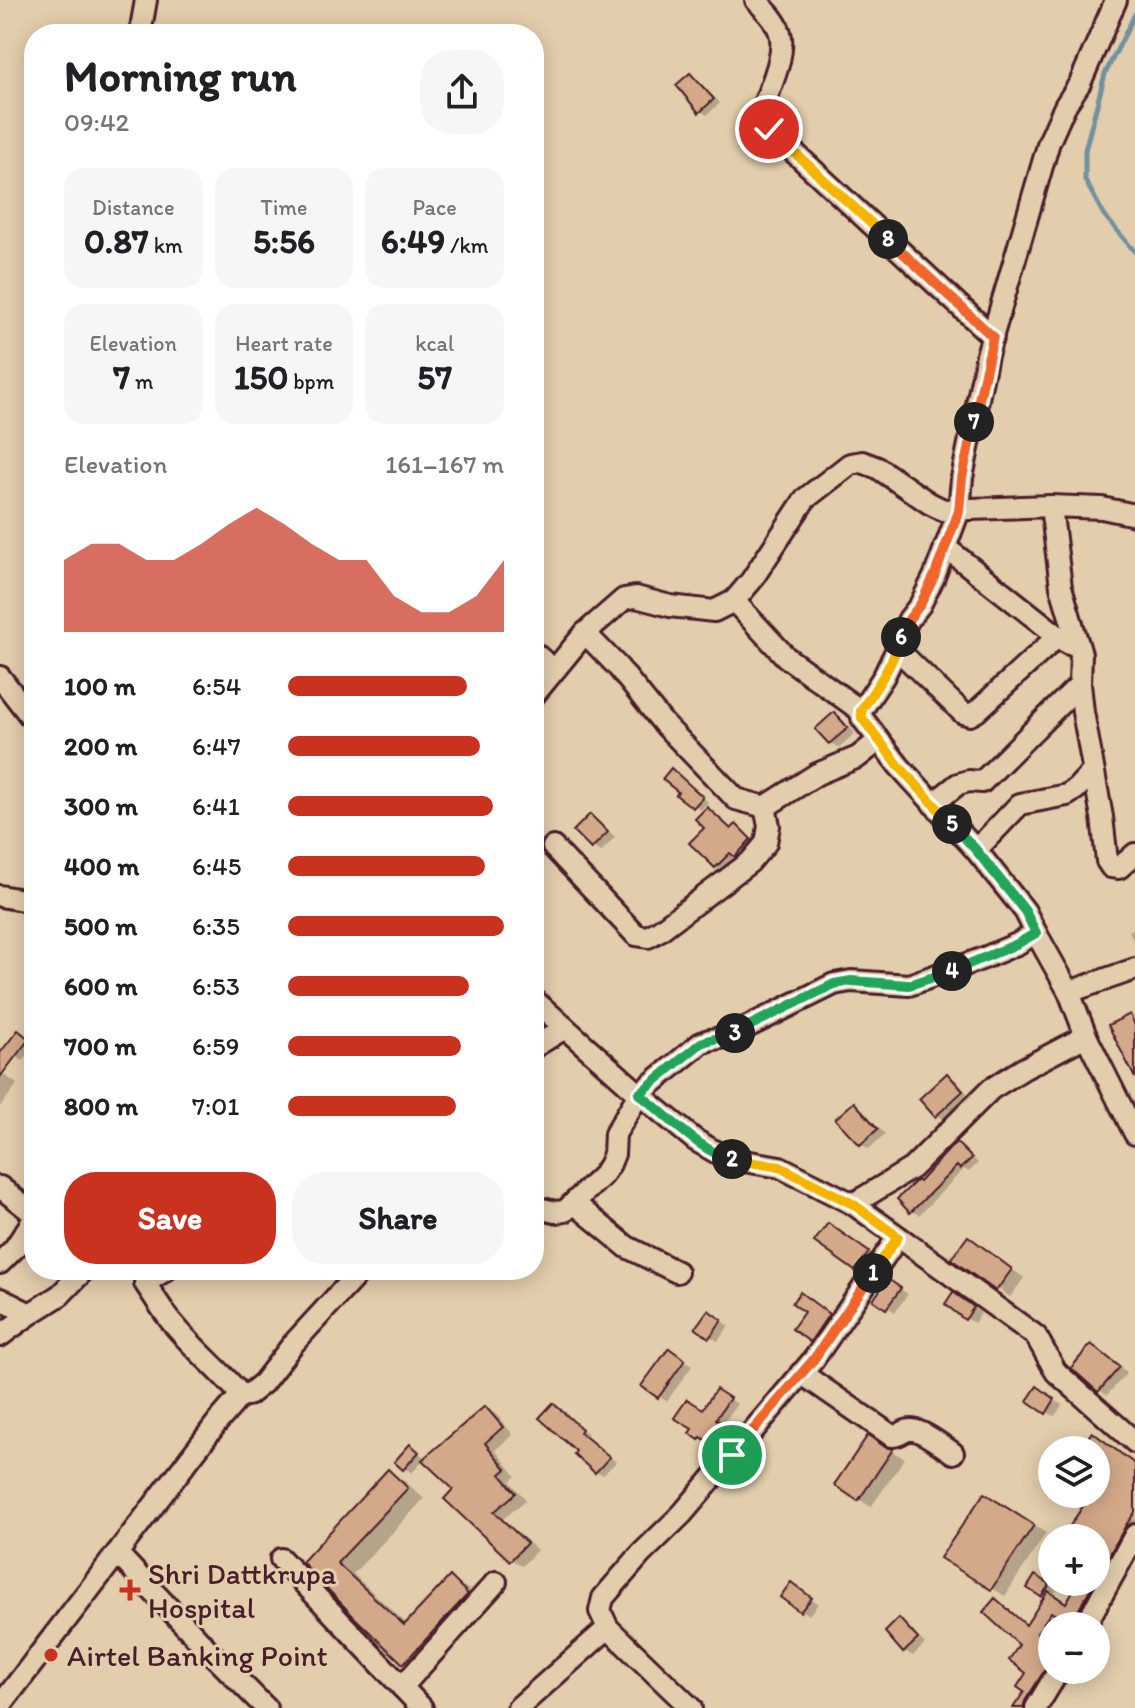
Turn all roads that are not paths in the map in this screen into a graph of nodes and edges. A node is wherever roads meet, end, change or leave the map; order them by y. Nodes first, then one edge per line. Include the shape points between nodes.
1 (146, 0) edge
2 (756, 0) edge
3 (1116, 0) edge
4 (1127, 0) edge
5 (142, 24) edge
6 (1101, 36) junction
7 (993, 337) junction
8 (1051, 506) junction
9 (959, 511) junction
10 (1135, 515) edge
11 (945, 547) junction
12 (734, 601) junction
13 (585, 633) junction
14 (1058, 636) junction
15 (897, 649) junction
16 (1081, 654) junction
17 (544, 661) edge
18 (553, 669) junction
19 (0, 677) edge
20 (544, 681) edge
21 (1080, 684) junction
22 (24, 708) edge
23 (861, 711) junction
24 (878, 741) junction
25 (1093, 771) junction
26 (933, 804) junction
27 (765, 807) junction
28 (553, 847) dead end
29 (976, 850) junction
30 (1135, 854) edge
31 (0, 896) edge
32 (24, 900) edge
33 (1036, 933) junction
34 (1135, 969) edge
35 (1069, 992) junction
36 (544, 1009) edge
37 (565, 1028) junction
38 (1086, 1036) junction
39 (544, 1041) edge
40 (639, 1094) junction
41 (1135, 1134) edge
42 (0, 1187) edge
43 (574, 1203) junction
44 (853, 1204) junction
45 (24, 1208) edge
46 (544, 1209) edge
47 (24, 1233) edge
48 (898, 1237) junction
49 (0, 1263) edge
50 (677, 1272) dead end
51 (74, 1280) edge
52 (150, 1280) edge
53 (352, 1280) edge
54 (0, 1299) edge
55 (30, 1314) junction
56 (0, 1336) edge
57 (801, 1373) junction
58 (241, 1395) junction
59 (1135, 1442) edge
60 (953, 1453) dead end
61 (1135, 1535) edge
62 (117, 1553) junction
63 (281, 1559) dead end
64 (496, 1582) dead end
65 (1093, 1612) edge
66 (608, 1628) junction
67 (1051, 1684) edge
68 (402, 1687) junction
69 (0, 1706) edge
70 (266, 1708) edge
71 (422, 1708) edge
72 (518, 1708) edge
73 (691, 1708) edge
74 (1037, 1708) edge

1 - 5 street
2 - 7 street via 780,31 782,45 762,110 769,129
3 - 6 street
4 - 6 street
6 - 7 street via 1049,142
7 - 9 street
8 - 9 street
8 - 10 street
8 - 16 street via 1061,587
9 - 11 street
9 - 12 street via 929,503 878,468 850,464 805,499
11 - 14 street
11 - 15 street
12 - 13 street via 714,611 624,599
12 - 23 street via 786,657
13 - 18 street
13 - 27 street via 736,799
14 - 15 street via 970,715
14 - 16 street
15 - 23 street
16 - 21 street
17 - 18 street
18 - 20 street
19 - 22 street
21 - 25 street
21 - 26 street via 982,782 958,784
23 - 24 street
24 - 26 street
24 - 27 street
25 - 29 street via 1067,795 1020,804
25 - 30 street via 1107,861 1119,868
26 - 29 street
27 - 28 street via 766,843 750,862 648,937 636,935
29 - 33 street
31 - 32 street
33 - 35 street
33 - 40 street via 909,985 834,984 727,1037 701,1043
34 - 35 street
35 - 38 street
36 - 37 street
37 - 39 street
37 - 40 street
38 - 41 street
38 - 44 street via 991,1089 912,1168
40 - 43 street via 615,1134 610,1164
40 - 44 street via 726,1158 780,1167
42 - 45 street
43 - 46 street via 565,1211
43 - 50 street via 627,1247
44 - 48 street
47 - 49 street
48 - 57 street
48 - 59 street via 1036,1336 1056,1372
51 - 55 street
52 - 58 street via 145,1283 170,1320
53 - 58 street via 263,1383
54 - 55 street
55 - 56 street
57 - 60 street via 892,1436 917,1430
57 - 66 street via 603,1598 600,1611
58 - 62 street
61 - 65 street
62 - 69 street
62 - 70 street
63 - 68 street
64 - 68 street
66 - 72 street
66 - 73 street
67 - 74 street
68 - 71 street

